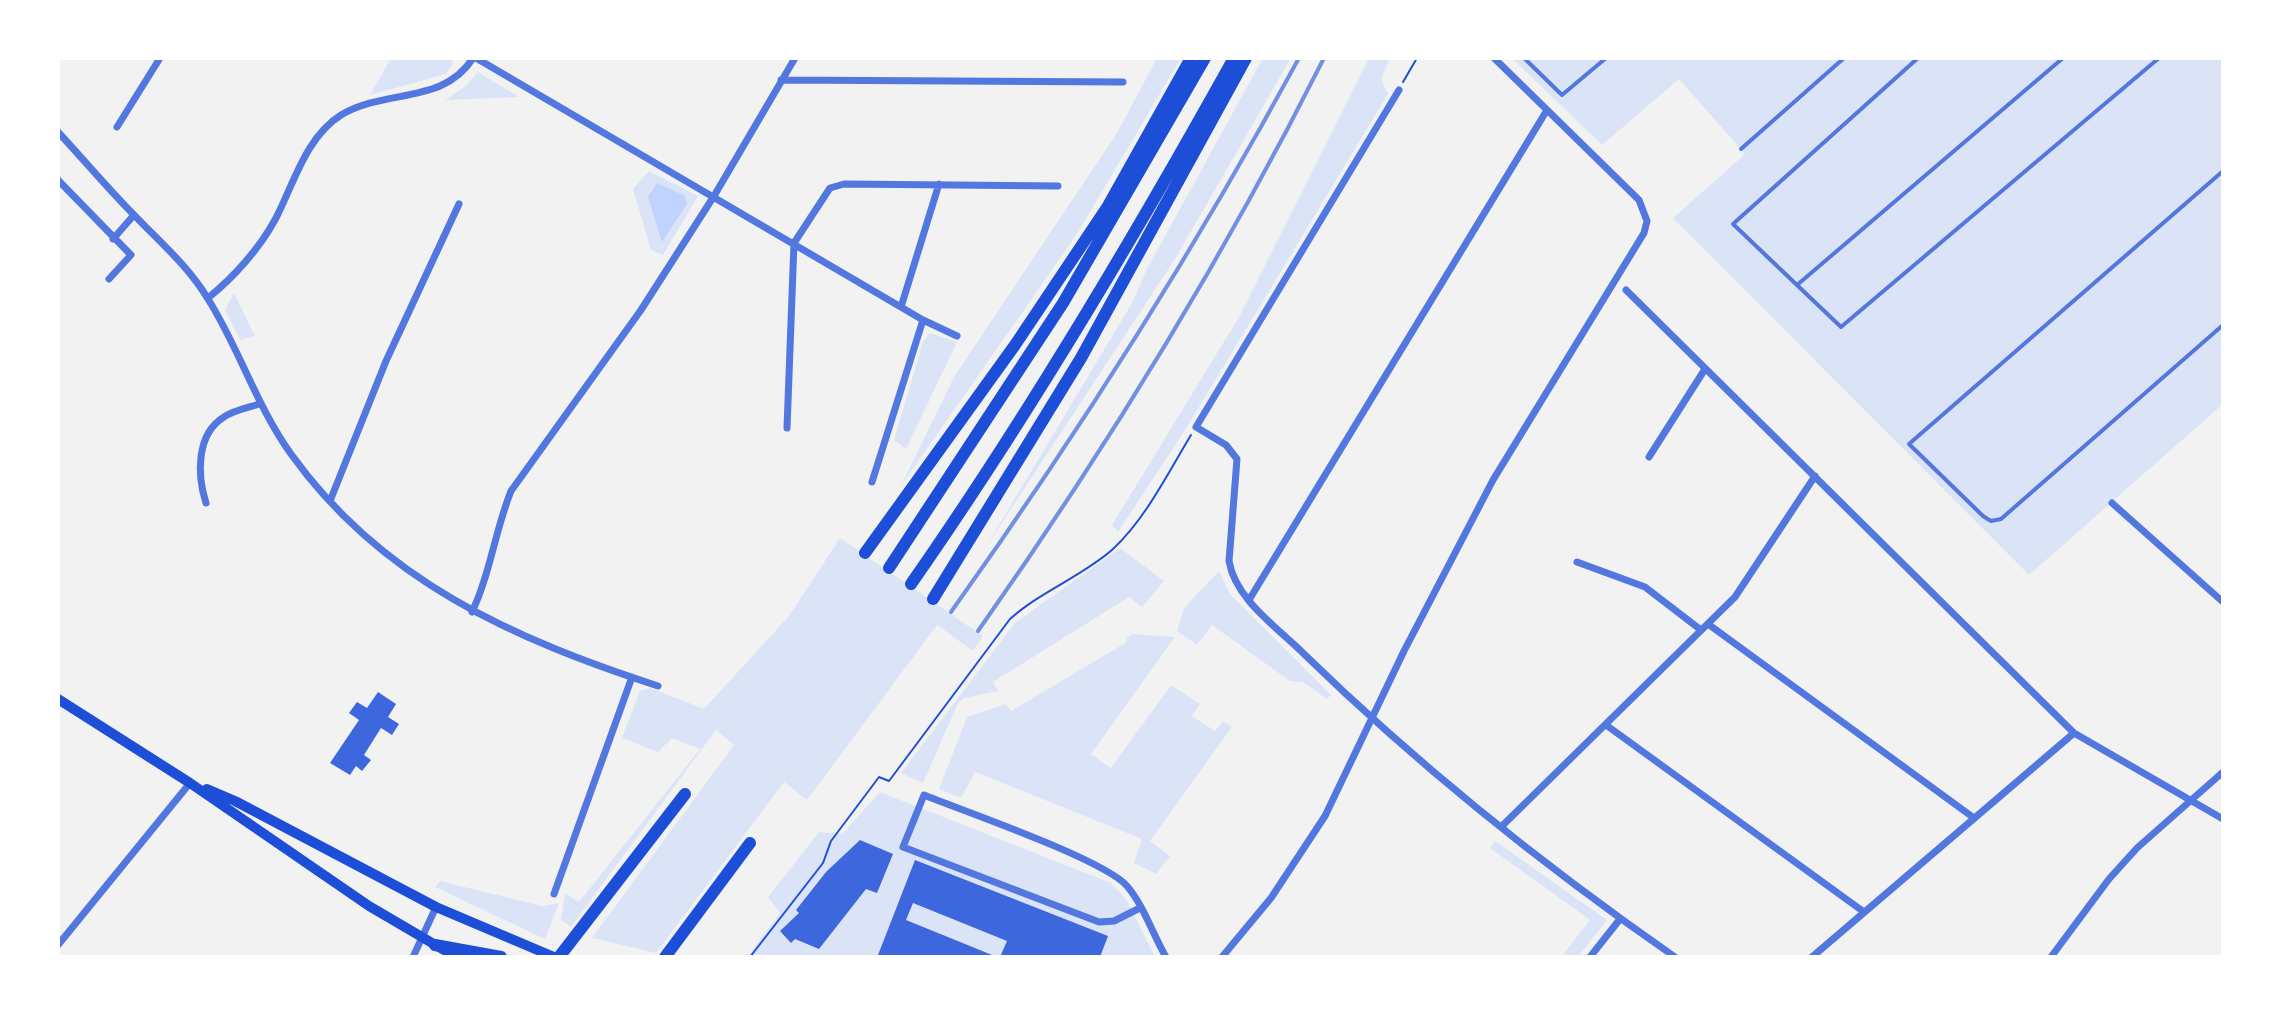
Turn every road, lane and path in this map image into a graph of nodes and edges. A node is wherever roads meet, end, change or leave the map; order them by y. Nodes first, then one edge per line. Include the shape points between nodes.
1 (160, 58) edge
2 (474, 58) edge
3 (795, 58) edge
4 (1191, 58) edge
5 (1205, 58) edge
6 (1234, 58) edge
7 (1246, 58) edge
8 (1417, 58) edge
9 (1494, 58) edge
10 (1524, 58) edge
11 (1606, 58) edge
12 (1844, 58) edge
13 (1918, 58) edge
14 (2063, 58) edge
15 (2159, 58) edge
16 (781, 80) junction
17 (1123, 82) dead end
18 (1399, 90) joint
19 (1547, 110) junction
20 (117, 127) dead end
21 (58, 132) edge
22 (1741, 149) dead end
23 (2223, 171) edge
24 (58, 180) edge
25 (939, 184) junction
26 (1058, 186) dead end
27 (714, 196) junction
28 (459, 204) dead end
29 (134, 215) junction
30 (113, 239) junction
31 (794, 243) junction
32 (109, 279) dead end
33 (1797, 285) junction
34 (1626, 290) dead end
35 (208, 298) junction
36 (901, 307) junction
37 (923, 320) junction
38 (2223, 325) edge
39 (957, 336) dead end
40 (1705, 369) junction
41 (259, 404) junction
42 (1196, 427) junction
43 (787, 428) dead end
44 (1649, 457) dead end
45 (1815, 476) junction
46 (872, 482) dead end
47 (330, 501) junction
48 (206, 503) dead end
49 (2112, 503) dead end
50 (865, 553) dead end
51 (1577, 562) dead end
52 (889, 568) dead end
53 (911, 584) dead end
54 (933, 599) dead end
55 (1249, 600) junction
56 (2223, 602) edge
57 (472, 612) junction
58 (1705, 627) junction
59 (632, 677) junction
60 (658, 686) dead end
61 (58, 699) edge
62 (1371, 719) junction
63 (1606, 725) junction
64 (2074, 733) junction
65 (2223, 772) edge
66 (190, 783) junction
67 (685, 794) dead end
68 (2192, 800) junction
69 (1974, 818) junction
70 (2223, 819) edge
71 (1501, 827) junction
72 (750, 843) dead end
73 (554, 894) dead end
74 (436, 907) junction
75 (1140, 908) junction
76 (1864, 912) junction
77 (1620, 919) junction
78 (423, 938) junction
79 (58, 945) edge
80 (435, 945) junction
81 (667, 955) edge
82 (413, 957) edge
83 (456, 957) edge
84 (501, 957) edge
85 (556, 957) edge
86 (750, 957) edge
87 (1166, 957) edge
88 (1222, 957) edge
89 (1590, 957) edge
90 (1675, 957) edge
91 (1812, 957) edge
92 (2051, 957) edge

1 - 20 street
2 - 27 street
2 - 35 street via 451,84 369,103 321,133 274,222
3 - 16 street
4 - 50 highway via 1108,206
5 - 52 highway via 1063,303
6 - 53 highway via 1130,244 980,485
7 - 54 highway via 1081,358
8 - 18 path
9 - 19 street
10 - 11 lane via 1562,95
12 - 22 lane
13 - 33 lane via 1733,224
14 - 33 lane
15 - 33 lane via 1841,327
16 - 17 street
16 - 27 street
18 - 42 street
19 - 55 street
19 - 62 street via 1639,200 1647,221 1644,233 1493,480
21 - 29 street
23 - 38 lane via 1909,444 1983,516 2001,519
24 - 30 street
25 - 26 street
25 - 31 street via 830,188
25 - 36 street
27 - 31 street
27 - 57 street via 641,310 511,491
28 - 47 street via 386,361
29 - 30 street
29 - 35 street
30 - 32 street via 131,255
31 - 36 street
31 - 43 street
34 - 40 street
35 - 41 street
36 - 37 street
37 - 39 street
37 - 46 street
40 - 44 street
40 - 45 street
41 - 47 street
41 - 48 street via 225,416 207,435 200,466
42 - 55 street via 1226,445 1237,459 1229,561 1237,586
42 - 86 path via 1139,519 1112,550 1010,619 889,781 879,777 831,841 823,863
45 - 58 street via 1749,581
45 - 64 street
47 - 57 street via 409,571
49 - 56 street
51 - 58 street via 1645,587
55 - 62 street
57 - 59 street via 551,650
58 - 63 street
58 - 69 street
59 - 60 street
59 - 73 street
61 - 66 main road
62 - 71 street
62 - 88 street via 1302,854
63 - 71 street
63 - 76 street
64 - 68 street
64 - 69 street
65 - 68 street
66 - 74 main road via 235,801
66 - 78 main road
66 - 79 street
67 - 85 highway
68 - 70 street
68 - 92 street via 2109,879
69 - 76 street
71 - 77 street
72 - 81 highway
74 - 78 street
74 - 85 main road
75 - 75 street via 1099,922 903,847 924,795 1102,868 1126,885
75 - 87 street
76 - 91 street
77 - 89 street
77 - 90 street
78 - 80 main road
78 - 82 street
80 - 83 main road
80 - 84 highway

